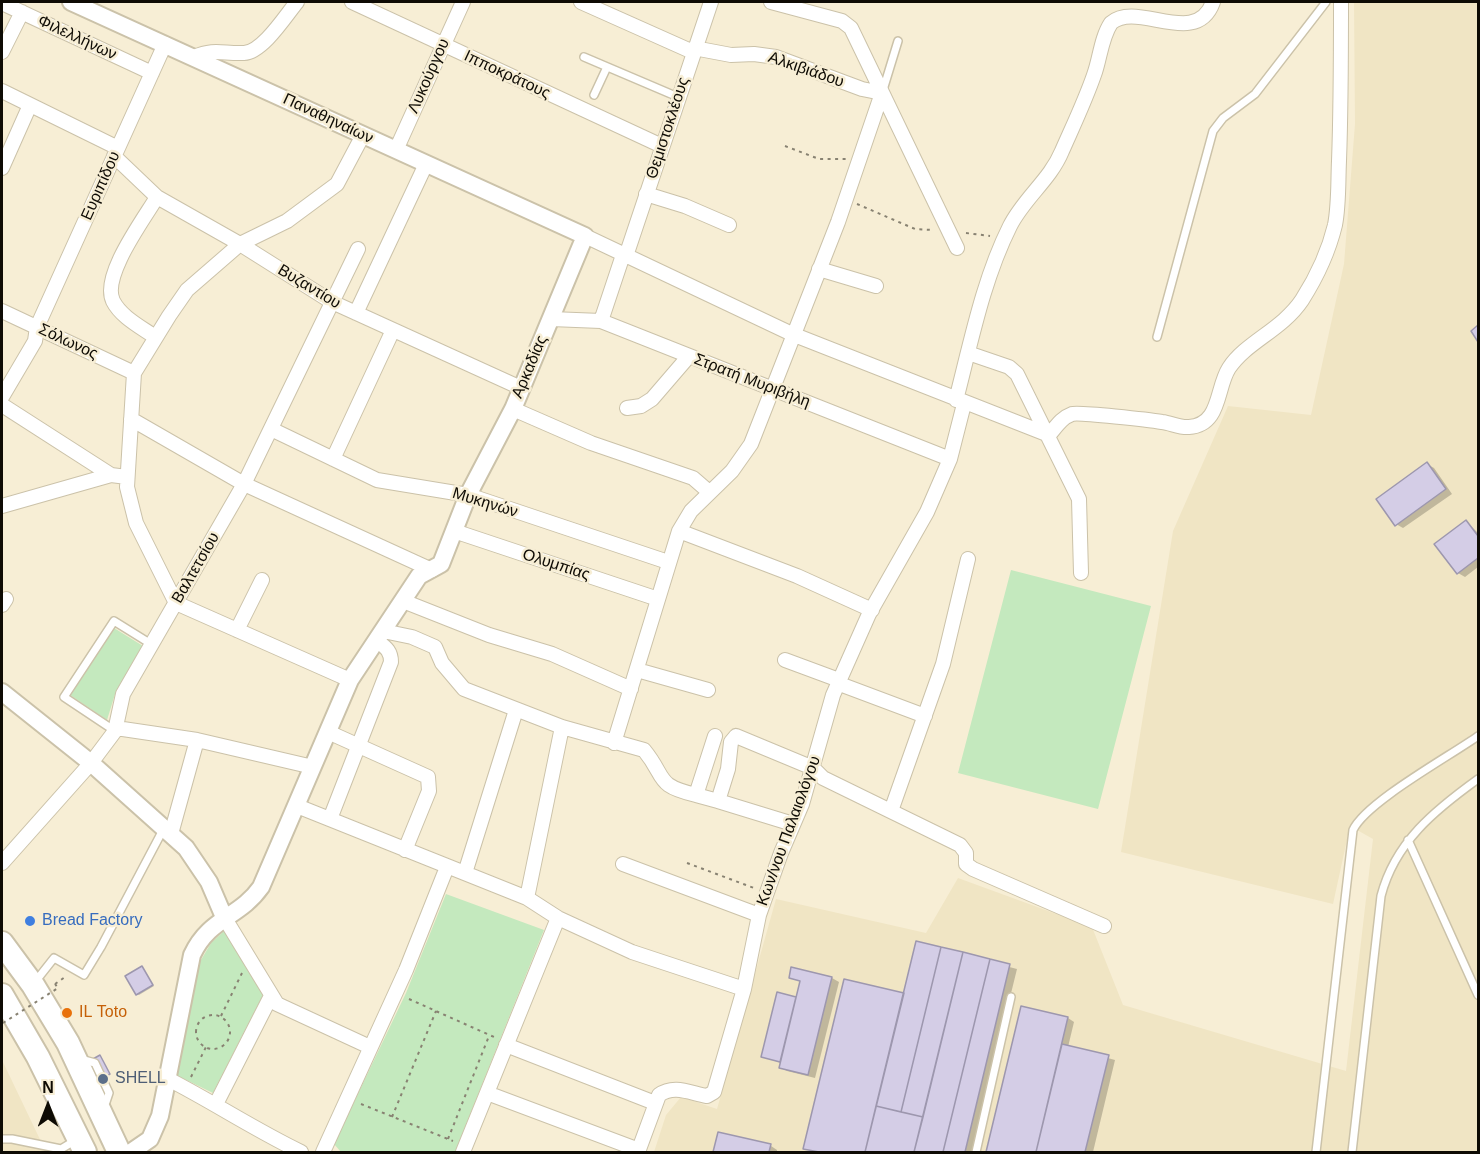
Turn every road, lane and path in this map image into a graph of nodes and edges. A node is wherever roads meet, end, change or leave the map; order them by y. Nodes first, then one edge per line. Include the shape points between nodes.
1 (71, 2) edge
2 (297, 2) edge
3 (352, 2) edge
4 (463, 2) edge
5 (581, 2) edge
6 (711, 2) edge
7 (771, 2) edge
8 (1213, 2) edge
9 (1326, 2) edge
10 (1341, 2) edge
11 (2, 3) edge
12 (22, 12) junction
13 (898, 41) dead end
14 (165, 45) junction
15 (443, 45) junction
16 (694, 50) junction
17 (2, 52) edge
18 (194, 57) junction
19 (584, 57) dead end
20 (607, 67) junction
21 (152, 73) junction
22 (2, 91) edge
23 (882, 93) junction
24 (594, 95) dead end
25 (678, 97) junction
26 (30, 105) junction
27 (363, 135) junction
28 (662, 146) junction
29 (786, 146) dead end
30 (396, 150) junction
31 (116, 152) junction
32 (860, 159) junction
33 (426, 164) junction
34 (2, 168) edge
35 (646, 194) junction
36 (157, 197) junction
37 (846, 200) junction
38 (729, 225) dead end
39 (915, 229) dead end
40 (585, 236) junction
41 (240, 244) junction
42 (957, 248) dead end
43 (358, 249) dead end
44 (624, 255) junction
45 (819, 269) junction
46 (876, 286) dead end
47 (332, 302) junction
48 (356, 313) junction
49 (4, 317) edge
50 (551, 319) junction
51 (601, 321) junction
52 (37, 327) junction
53 (393, 330) junction
54 (792, 334) junction
55 (155, 337) junction
56 (1157, 337) dead end
57 (968, 353) junction
58 (689, 356) junction
59 (134, 373) junction
60 (522, 388) junction
61 (772, 389) junction
62 (2, 397) edge
63 (960, 402) junction
64 (2, 405) edge
65 (627, 408) dead end
66 (513, 409) junction
67 (131, 419) junction
68 (271, 429) junction
69 (1049, 435) junction
70 (333, 459) junction
71 (950, 459) junction
72 (111, 476) junction
73 (127, 477) junction
74 (244, 484) junction
75 (708, 491) junction
76 (468, 495) junction
77 (2, 506) edge
78 (454, 531) junction
79 (679, 531) junction
80 (968, 559) dead end
81 (668, 562) junction
82 (432, 570) junction
83 (1081, 573) dead end
84 (262, 580) dead end
85 (658, 599) junction
86 (402, 601) junction
87 (176, 603) junction
88 (872, 610) junction
89 (237, 630) junction
90 (380, 635) junction
91 (151, 644) junction
92 (785, 660) dead end
93 (637, 670) junction
94 (350, 680) junction
95 (838, 682) junction
96 (631, 689) junction
97 (708, 690) dead end
98 (2, 692) edge
99 (516, 710) junction
100 (925, 716) junction
101 (562, 727) junction
102 (116, 729) junction
103 (328, 732) junction
104 (715, 736) dead end
105 (1479, 736) edge
106 (197, 740) junction
107 (614, 743) junction
108 (359, 744) junction
109 (91, 764) junction
110 (313, 767) junction
111 (813, 768) junction
112 (1479, 779) edge
113 (696, 795) junction
114 (718, 801) junction
115 (297, 806) junction
116 (891, 811) junction
117 (330, 819) junction
118 (793, 824) junction
119 (168, 831) junction
120 (1408, 840) junction
121 (405, 850) junction
122 (2, 863) edge
123 (687, 863) dead end
124 (622, 864) dead end
125 (447, 867) junction
126 (465, 873) junction
127 (767, 893) junction
128 (527, 898) junction
129 (759, 915) junction
130 (224, 917) junction
131 (558, 918) junction
132 (1104, 926) dead end
133 (2, 943) edge
134 (250, 957) junction
135 (44, 984) junction
136 (744, 989) junction
137 (395, 993) junction
138 (2, 995) edge
139 (1479, 995) edge
140 (271, 996) junction
141 (1011, 997) dead end
142 (436, 1011) junction
143 (221, 1016) junction
144 (3, 1023) edge
145 (490, 1035) junction
146 (507, 1044) junction
147 (206, 1047) junction
148 (370, 1047) junction
149 (84, 1060) dead end
150 (168, 1078) junction
151 (186, 1088) junction
152 (487, 1093) junction
153 (347, 1099) junction
154 (106, 1102) dead end
155 (655, 1103) junction
156 (216, 1104) junction
157 (392, 1117) junction
158 (2, 1139) edge
159 (448, 1139) junction
160 (81, 1146) edge
161 (464, 1149) edge
162 (638, 1151) edge
163 (119, 1152) edge
164 (132, 1152) edge
165 (301, 1152) edge
166 (323, 1152) edge
167 (976, 1152) edge
168 (1316, 1152) edge
169 (1352, 1152) edge

1 - 14 street, Παναθηναίων
2 - 18 street via 253,51 210,50
3 - 15 street, Ιπποκράτους
4 - 15 street, Λυκούργου
5 - 16 street, Αλκιβιάδου
6 - 16 street, Θεμιστοκλέους
7 - 23 street via 846,23
8 - 57 street, Κων/νου Παλαιολόγου via 1208,14 1198,20 1139,9 1114,19 1058,161 1014,218 1005,238
9 - 56 lane via 1255,94 1223,118 1214,131
10 - 69 street via 1336,216 1330,240 1302,301 1274,331 1234,362 1225,375 1214,410 1201,424 1183,428 1082,412 1065,417
11 - 12 street, Φιλελλήνων
12 - 17 street
12 - 21 street, Φιλελλήνων
13 - 23 lane
14 - 18 street, Παναθηναίων
14 - 21 street, Ευριπίδου
15 - 28 street, Ιπποκράτους
15 - 30 street, Λυκούργου
16 - 23 street, Αλκιβιάδου via 776,57
16 - 25 street, Θεμιστοκλέους
18 - 27 street, Παναθηναίων
19 - 20 lane
20 - 24 lane
20 - 25 lane
21 - 31 street, Ευριπίδου
22 - 26 street, Βυζαντίου
23 - 32 street
23 - 42 street
25 - 28 street, Θεμιστοκλέους
26 - 31 street, Βυζαντίου
26 - 34 street
27 - 30 street, Παναθηναίων
27 - 41 street via 337,184 287,221
28 - 35 street, Θεμιστοκλέους
29 - 32 path via 821,160
30 - 33 street, Παναθηναίων
31 - 36 street, Βυζαντίου
31 - 52 street, Ευριπίδου
32 - 37 street
33 - 40 street, Παναθηναίων
33 - 48 street
35 - 38 street
35 - 44 street, Θεμιστοκλέους
36 - 41 street, Βυζαντίου
36 - 55 street via 117,268 111,291 118,309
37 - 39 path
37 - 45 street
40 - 44 street
40 - 50 street, Αρκαδίας
41 - 47 street, Βυζαντίου
41 - 55 street via 187,290
43 - 47 street, Βαλτετσίου
44 - 51 street, Θεμιστοκλέους
44 - 54 street
45 - 46 street
45 - 54 street
47 - 48 street, Βυζαντίου
47 - 68 street, Βαλτετσίου
48 - 53 street, Βυζαντίου
49 - 52 street, Σόλωνος
50 - 51 street, Στρατή Μυριβήλη
50 - 60 street, Αρκαδίας
51 - 58 street, Στρατή Μυριβήλη
52 - 59 street, Σόλωνος
52 - 62 street, Ευριπίδου via 35,341
53 - 60 street, Βυζαντίου
53 - 70 street
54 - 61 street
54 - 63 street
55 - 59 street
57 - 63 street, Κων/νου Παλαιολόγου
57 - 69 street via 1009,367 1017,374
58 - 61 street, Στρατή Μυριβήλη
58 - 65 street via 652,399
59 - 67 street
60 - 66 street, Αρκαδίας
61 - 71 street, Στρατή Μυριβήλη
61 - 75 street via 751,444 732,471
63 - 69 street
63 - 71 street, Κων/νου Παλαιολόγου
64 - 72 street
66 - 75 street via 591,443 693,478
66 - 76 street, Αρκαδίας
67 - 73 street
67 - 74 street
68 - 70 street, Μυκηνών
68 - 74 street, Βαλτετσίου
69 - 83 street via 1079,499
70 - 76 street, Μυκηνών via 377,480
71 - 88 street, Κων/νου Παλαιολόγου via 920,527
72 - 73 street
72 - 77 street
73 - 87 street via 136,523
74 - 82 street
74 - 87 street, Βαλτετσίου
75 - 79 street
76 - 78 street, Αρκαδίας
76 - 81 street, Μυκηνών
78 - 82 street, Αρκαδίας via 441,564
78 - 85 street, Ολυμπίας
79 - 81 street
79 - 88 street via 797,576
80 - 100 street via 943,664
81 - 85 street
82 - 86 street, Αρκαδίας via 419,576
84 - 89 street
85 - 93 street
86 - 90 street, Αρκαδίας
86 - 96 street via 552,654
87 - 89 street
87 - 91 street, Βαλτετσίου
88 - 95 street, Κων/νου Παλαιολόγου
89 - 94 street
90 - 94 street, Αρκαδίας
90 - 99 street via 435,647 442,663 464,689
90 - 108 street via 391,654 391,662
91 - 102 street, Βαλτετσίου via 123,694
91 - 102 lane via 114,621 64,697
92 - 95 street
93 - 96 street
93 - 97 street
94 - 103 street, Αρκαδίας
95 - 100 street
95 - 111 street, Κων/νου Παλαιολόγου
96 - 107 street
98 - 109 street
99 - 101 street
99 - 126 street
100 - 116 street
101 - 107 street
101 - 128 street
102 - 106 street
102 - 109 street, Βαλτετσίου
103 - 108 street
103 - 110 street, Αρκαδίας
104 - 113 street
105 - 168 lane via 1383,800 1356,823
106 - 110 street
106 - 119 street
107 - 113 street via 644,750 665,784
108 - 117 street
108 - 121 street via 421,771 430,781
109 - 119 street
109 - 122 street, Βαλτετσίου
110 - 115 street, Αρκαδίας
111 - 114 street via 736,736 730,742 728,769
111 - 116 street via 823,778
111 - 118 street, Κων/νου Παλαιολόγου
112 - 120 lane via 1442,806
113 - 114 street
114 - 118 street
115 - 117 street
115 - 130 street, Αρκαδίας via 261,887 248,903
116 - 132 street via 960,845 966,853 966,864 973,869
117 - 121 street
118 - 127 street, Κων/νου Παλαιολόγου
119 - 130 street via 186,848 209,882
119 - 135 lane via 84,975 54,958
120 - 139 lane
120 - 169 lane via 1386,876 1381,896
121 - 125 street
123 - 127 path
124 - 129 street
125 - 126 street
125 - 137 street
126 - 128 street
127 - 129 street, Κων/νου Παλαιολόγου
128 - 131 street
129 - 136 street, Κων/νου Παλαιολόγου
130 - 134 street
130 - 150 street, Αρκαδίας via 203,934 192,955
131 - 136 street via 632,952
131 - 146 street
133 - 135 highway
134 - 140 street
134 - 143 path
135 - 144 path, bridge via 58,988
135 - 163 highway
136 - 155 street, Κων/νου Παλαιολόγου via 714,1092 707,1096 666,1089
137 - 142 path
137 - 148 street
138 - 160 highway via 38,1057
140 - 148 street via 287,1010
140 - 156 street
141 - 167 lane
142 - 145 path
142 - 157 path
143 - 147 path via 201,1018 195,1030 201,1045
143 - 147 path via 231,1034 227,1045 211,1050
145 - 146 path
145 - 159 path
146 - 152 street
146 - 155 street
147 - 151 path
148 - 153 street
149 - 154 lane via 95,1064 109,1093
150 - 151 street
150 - 164 street, Αρκαδίας via 156,1129 150,1139
151 - 156 street
152 - 161 street
152 - 162 street
153 - 157 path
153 - 166 street
155 - 162 street
156 - 165 street
157 - 159 path
158 - 160 lane via 61,1149
159 - 161 path

